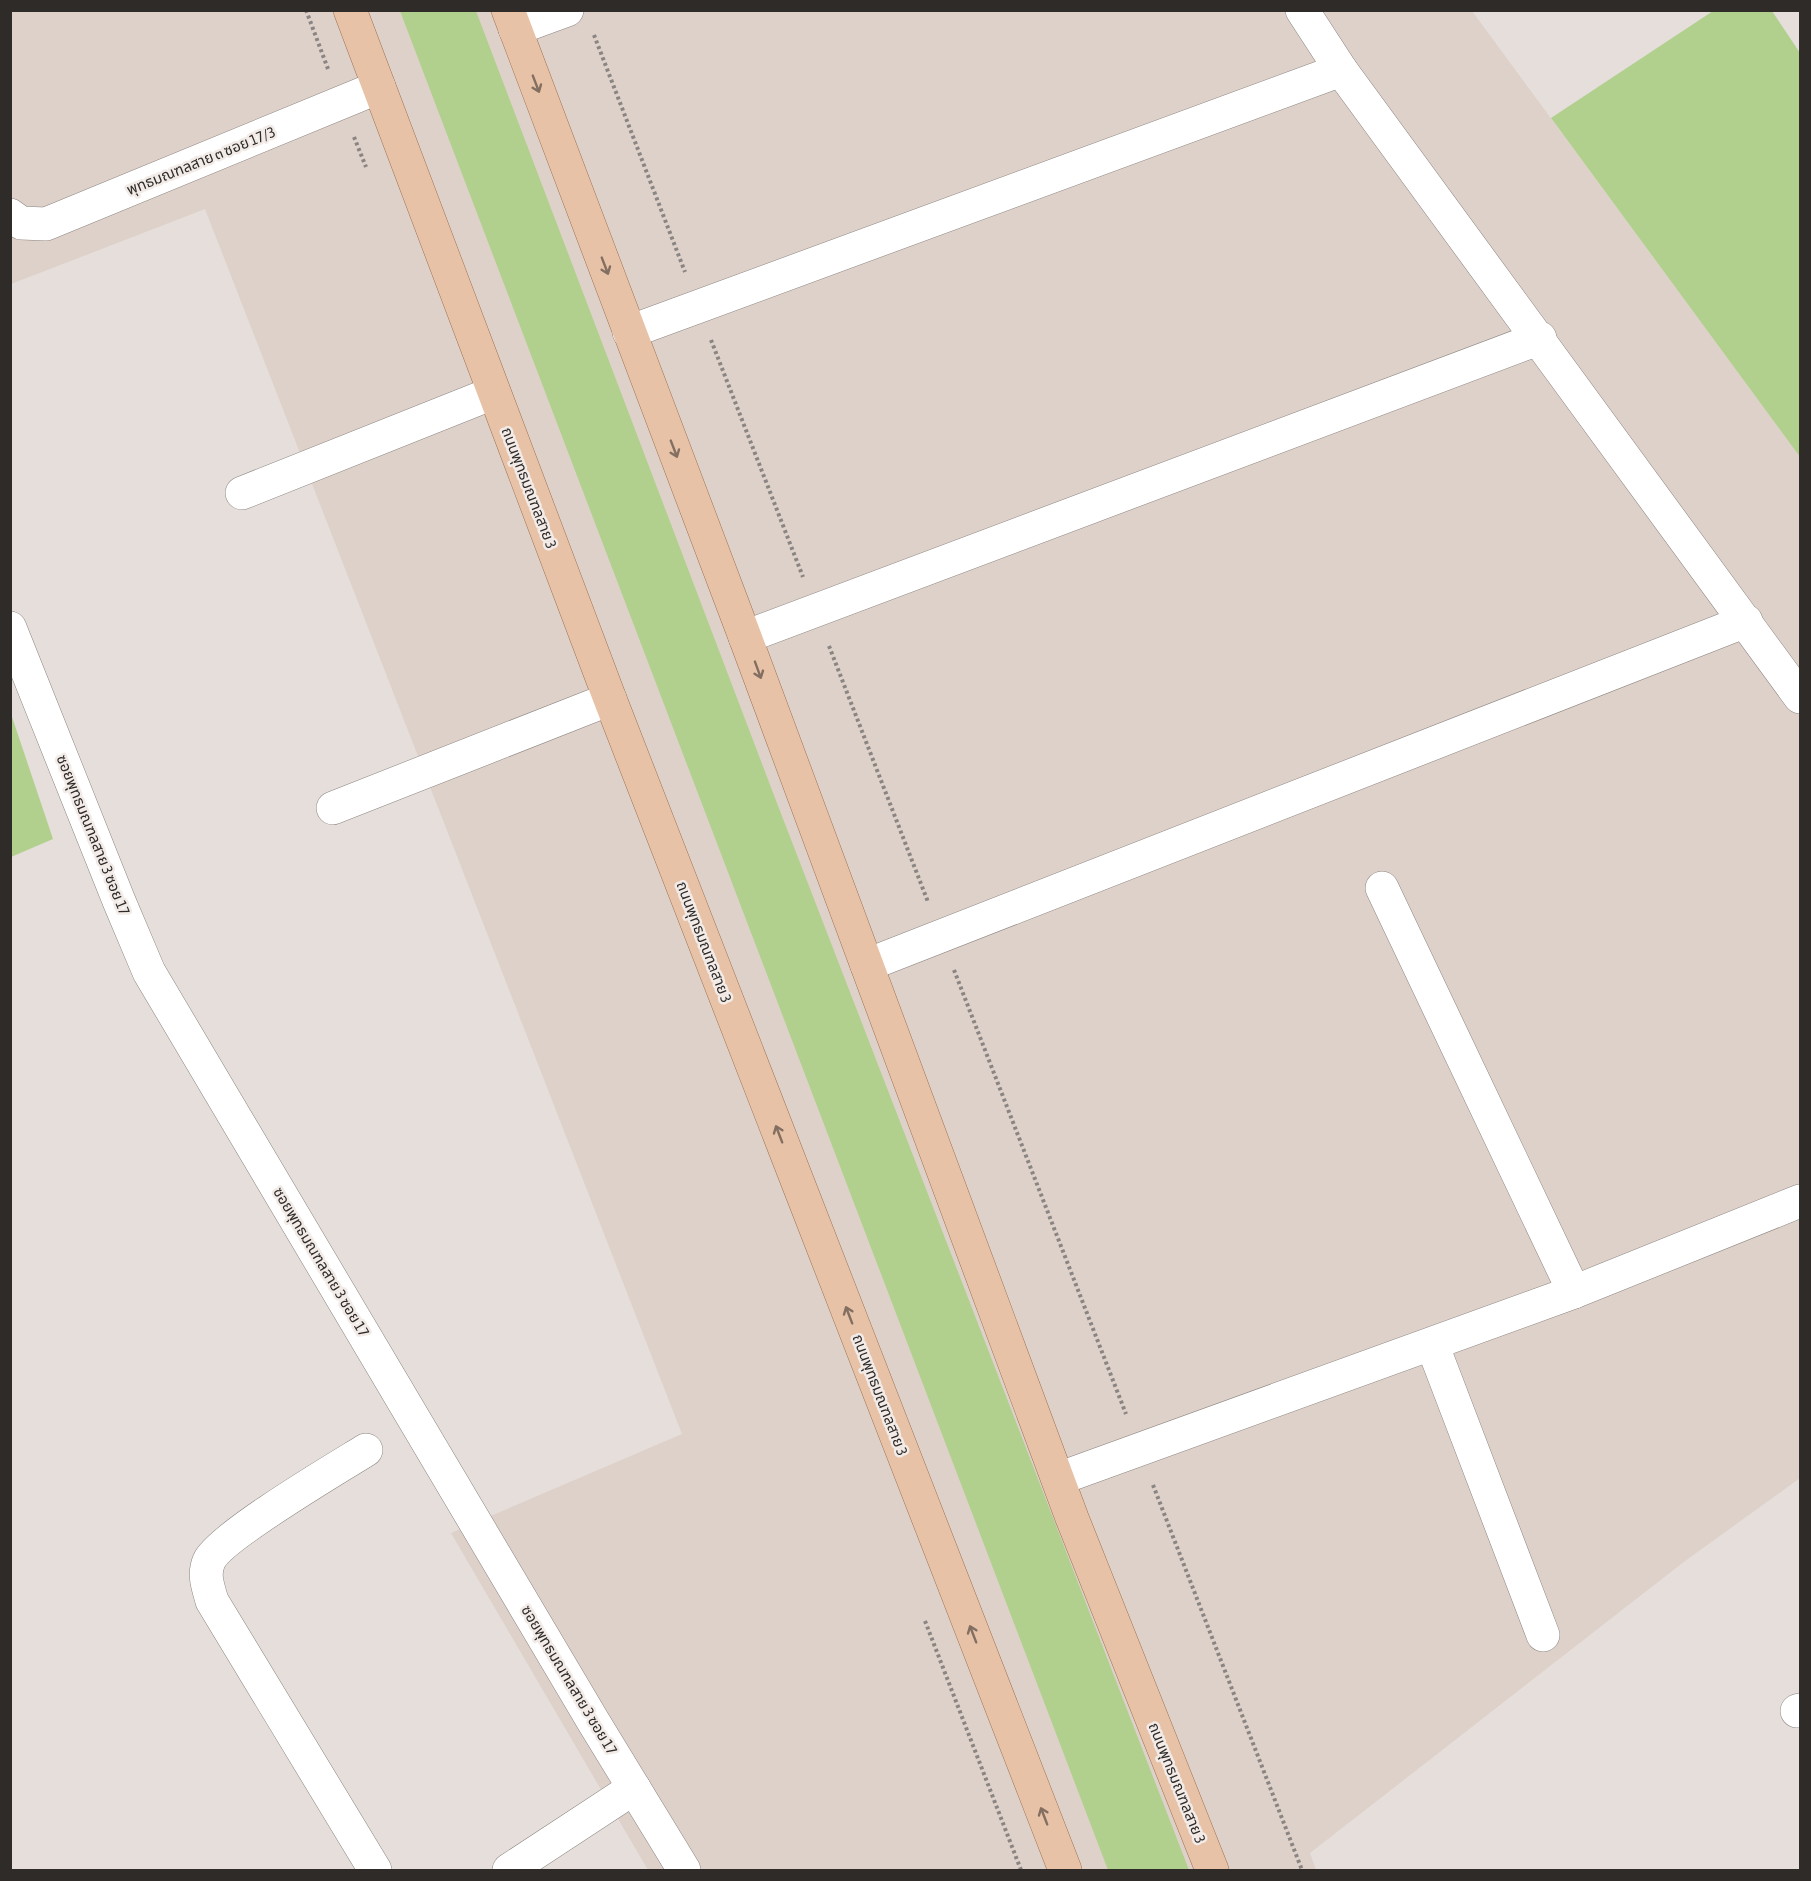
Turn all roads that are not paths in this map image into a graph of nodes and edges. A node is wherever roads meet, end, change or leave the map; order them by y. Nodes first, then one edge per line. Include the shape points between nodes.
1 (350, 10) edge
2 (567, 10) edge
3 (1302, 10) edge
4 (511, 20) edge
5 (1341, 70) junction
6 (378, 87) junction
7 (16, 219) edge
8 (629, 332) junction
9 (1539, 338) junction
10 (493, 393) junction
11 (242, 493) dead end
12 (1746, 621) junction
13 (10, 628) edge
14 (746, 637) junction
15 (1800, 697) edge
16 (610, 699) junction
17 (333, 808) dead end
18 (1382, 888) dead end
19 (867, 965) junction
20 (1800, 1201) edge
21 (1574, 1292) junction
22 (1432, 1344) junction
23 (366, 1450) dead end
24 (1058, 1479) junction
25 (1543, 1635) dead end
26 (633, 1788) junction
27 (375, 1870) edge
28 (509, 1870) edge
29 (684, 1870) edge
30 (1065, 1870) edge
31 (1212, 1870) edge

1 - 6 main road, ถนนพุทธมณฑลสาย 3
2 - 4 street
3 - 5 street
4 -> 8 main road, ถนนพุทธมณฑลสาย 3
5 - 8 street
5 - 9 street
6 - 7 street, พุทธมณฑลสาย ๓ ซอย 17/3 via 46,224
6 - 10 main road, ถนนพุทธมณฑลสาย 3
8 -> 14 main road, ถนนพุทธมณฑลสาย 3
9 - 12 street
9 - 14 street
10 - 11 street
10 - 16 main road, ถนนพุทธมณฑลสาย 3
12 - 15 street
12 - 19 street
13 - 26 street, ซอยพุทธมณฑลสาย 3 ซอย 17 via 149,972
14 -> 19 main road, ถนนพุทธมณฑลสาย 3
16 - 17 street
30 -> 16 main road, ถนนพุทธมณฑลสาย 3
18 - 21 street
19 - 24 main road, ถนนพุทธมณฑลสาย 3
20 - 21 street
21 - 22 street
22 - 24 street
22 - 25 street
23 - 27 street via 230,1538 210,1558 205,1575 212,1601
24 - 31 main road, ถนนพุทธมณฑลสาย 3
26 - 28 street
26 - 29 street, ซอยพุทธมณฑลสาย 3 ซอย 17

